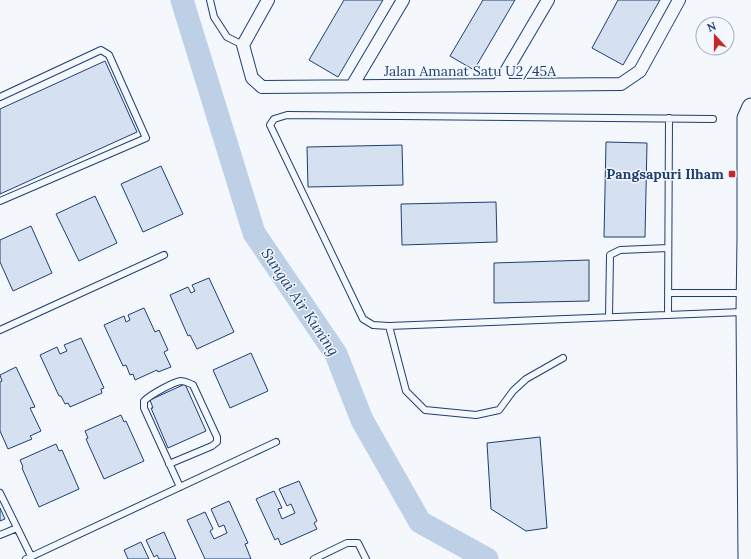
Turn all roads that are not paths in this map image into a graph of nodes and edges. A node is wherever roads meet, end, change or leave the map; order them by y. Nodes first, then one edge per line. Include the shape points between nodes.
1 (210, 0) edge
2 (268, 0) edge
3 (403, 0) edge
4 (548, 0) edge
5 (679, 0) edge
6 (243, 45) junction
7 (498, 85) junction
8 (352, 86) junction
9 (0, 97) edge
10 (751, 106) edge
11 (669, 118) junction
12 (713, 119) dead end
13 (748, 198) edge
14 (0, 201) edge
15 (749, 238) edge
16 (668, 248) junction
17 (164, 255) dead end
18 (747, 283) edge
19 (668, 293) junction
20 (745, 312) junction
21 (668, 315) junction
22 (609, 317) junction
23 (389, 326) junction
24 (0, 330) edge
25 (563, 358) dead end
26 (276, 442) dead end
27 (169, 464) junction
28 (180, 487) junction
29 (0, 493) edge
30 (17, 528) junction
31 (0, 535) edge
32 (28, 558) edge
33 (314, 559) edge
34 (366, 559) edge
35 (747, 559) edge

1 - 6 lane via 214,17 227,37
2 - 6 street
3 - 8 street
4 - 7 street
5 - 7 street, Jalan Amanat Satu U2/45A via 640,71 621,84
6 - 8 street, Jalan Amanat Satu U2/45A via 252,78 262,87
7 - 8 street, Jalan Amanat Satu U2/45A
9 - 14 lane via 101,50 109,55 146,138
10 - 13 street via 746,118
11 - 12 lane
11 - 16 lane
11 - 23 lane via 287,115 274,119 270,125 363,318 373,325
13 - 15 street
15 - 18 street
16 - 19 lane
16 - 22 lane via 620,250 610,256
17 - 24 lane
18 - 19 lane
18 - 20 street
19 - 21 lane
20 - 21 lane
20 - 35 street
21 - 22 lane
22 - 23 lane
23 - 25 lane via 406,392 425,410 476,415 499,410 513,390 526,379
26 - 28 lane
27 - 27 lane via 217,442 193,385 187,382 178,381 144,401 144,408
27 - 28 lane
28 - 32 lane
29 - 30 lane
30 - 31 lane
30 - 32 lane
33 - 34 lane via 347,543 358,543

